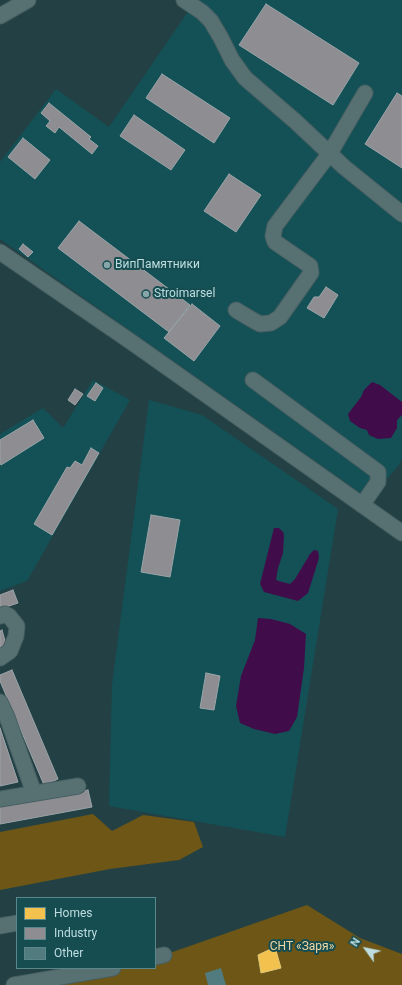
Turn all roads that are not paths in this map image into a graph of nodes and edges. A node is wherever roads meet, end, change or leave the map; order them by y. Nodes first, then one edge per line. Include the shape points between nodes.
1 (28, 0) edge
2 (184, 0) edge
3 (0, 16) edge
4 (365, 93) dead end
5 (330, 153) junction
6 (402, 214) edge
7 (0, 252) edge
8 (236, 310) dead end
9 (253, 380) dead end
10 (362, 505) junction
11 (402, 533) edge
12 (0, 616) edge
13 (0, 658) edge
14 (0, 702) edge
15 (3, 718) edge
16 (78, 786) dead end
17 (34, 793) junction
18 (0, 799) edge
19 (16, 923) edge
20 (0, 926) edge
21 (103, 969) edge
22 (14, 985) edge

1 - 3 street
2 - 5 street via 211,21 245,78
4 - 5 street
5 - 6 street
5 - 8 street via 275,226 273,236 276,242 310,266 311,273 280,316 271,323 260,324
7 - 10 street
9 - 10 street via 378,472 378,482
10 - 11 street
12 - 13 street via 9,616 17,626 10,651
14 - 15 street
15 - 17 street
16 - 17 street
17 - 18 street
19 - 20 street
21 - 22 street

